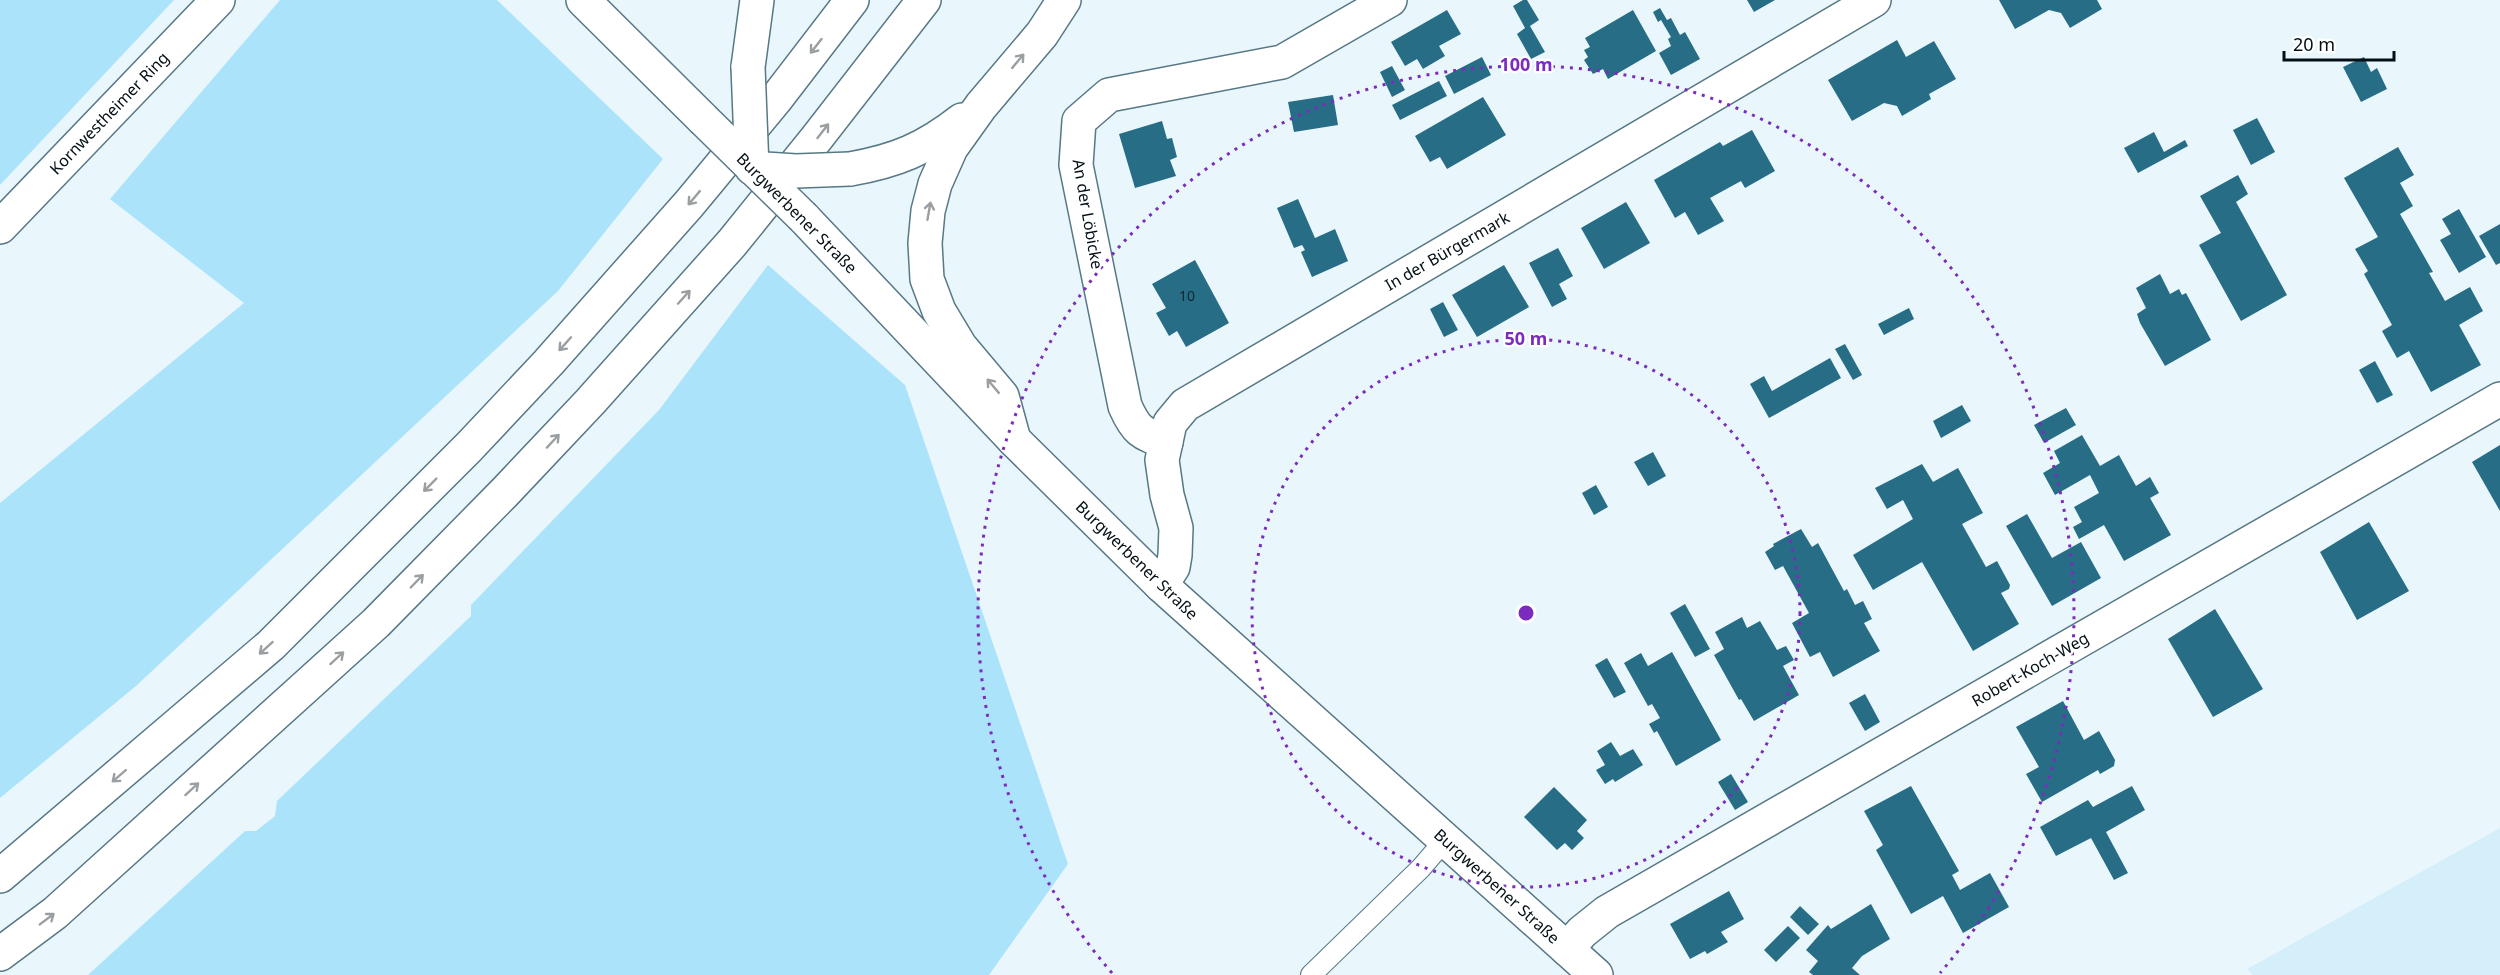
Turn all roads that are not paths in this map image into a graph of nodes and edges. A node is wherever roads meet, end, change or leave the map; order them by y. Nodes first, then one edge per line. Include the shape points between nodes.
1 (218, 0) edge
2 (583, 0) edge
3 (757, 0) edge
4 (852, 0) edge
5 (924, 0) edge
6 (1064, 0) edge
7 (1390, 0) edge
8 (1874, 0) edge
9 (981, 106) junction
10 (753, 168) junction
11 (0, 227) edge
12 (2500, 399) edge
13 (1014, 440) junction
14 (1166, 442) junction
15 (1161, 585) junction
16 (1445, 840) junction
17 (0, 876) edge
18 (1567, 949) junction
19 (0, 954) edge
20 (1311, 975) edge
21 (1596, 975) edge

1 - 11 main road, Kornwestheimer Ring
2 - 10 main road, Burgwerbener Straße, bridge
3 - 10 main road, bridge via 748,67
4 -> 17 main road via 689,204 469,447 271,645
19 -> 5 main road via 55,913 376,623 505,492 732,243
9 -> 6 main road via 1042,34
7 - 14 main road, An der Löbicke via 1282,62 1109,95 1079,122 1076,165 1125,406 1141,433
8 - 14 main road, In der Bürgermark via 1185,405 1170,423
9 - 10 main road, bridge via 935,141 882,164 796,171
13 -> 9 main road via 1002,396 960,346 939,311 927,279 925,243 935,184 951,148
10 - 13 main road, Burgwerbener Straße, bridge
12 - 18 main road, Robert-Koch-Weg via 1606,912
13 - 15 main road, Burgwerbener Straße
14 - 15 main road, In der Bürgermark via 1162,460 1176,528 1173,567
15 - 16 main road, Burgwerbener Straße
16 - 18 main road, Burgwerbener Straße
16 - 20 lane
18 - 21 main road, Burgwerbener Straße

